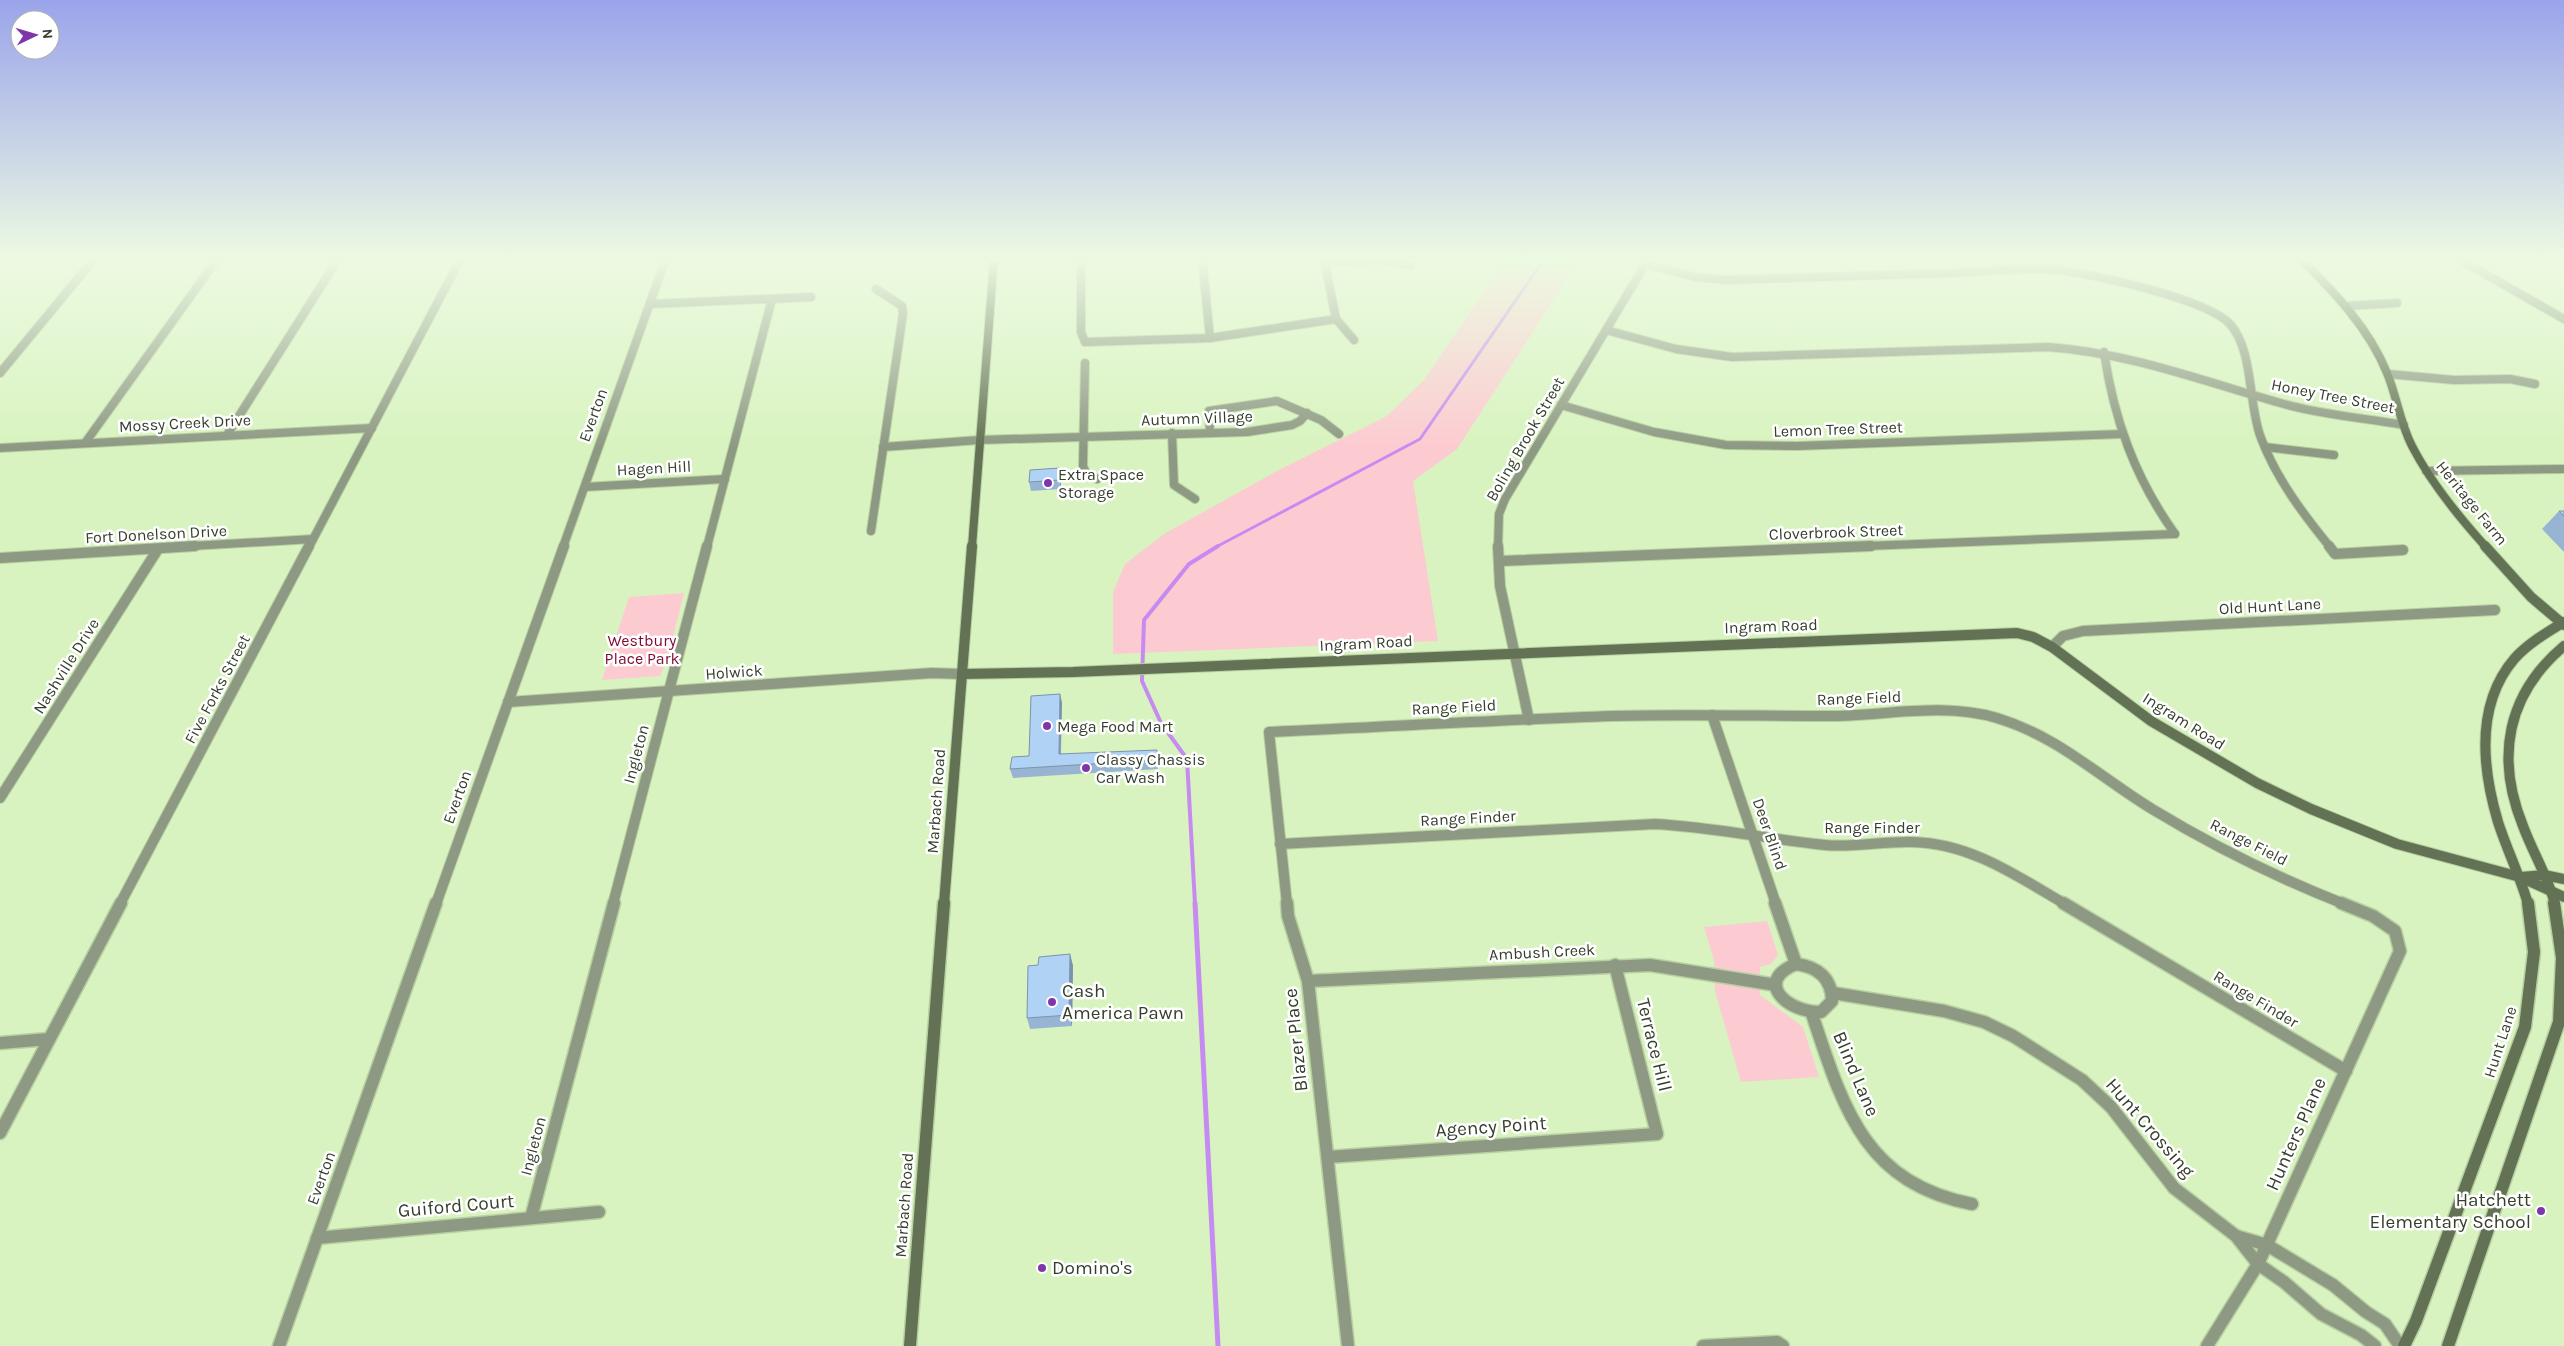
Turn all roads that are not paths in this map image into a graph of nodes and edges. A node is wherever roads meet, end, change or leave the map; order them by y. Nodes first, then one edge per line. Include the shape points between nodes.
1 (43, 321) edge
2 (173, 321) edge
3 (299, 321) edge
4 (428, 321) edge
5 (644, 321) edge
6 (766, 321) edge
7 (903, 321) edge
8 (989, 321) edge
9 (1081, 321) edge
10 (1208, 321) edge
11 (1324, 321) edge
12 (1338, 321) edge
13 (1611, 321) edge
14 (2226, 321) edge
15 (2358, 321) edge
16 (1606, 330) junction
17 (1210, 338) junction
18 (1354, 340) dead end
19 (2104, 352) junction
20 (1084, 363) dead end
21 (0, 373) edge
22 (2388, 374) junction
23 (2535, 384) dead end
24 (2251, 394) junction
25 (1561, 405) junction
26 (1307, 413) junction
27 (2404, 425) junction
28 (372, 428) junction
29 (1210, 432) junction
30 (1172, 433) junction
31 (1339, 434) dead end
32 (2122, 434) junction
33 (227, 435) junction
34 (1083, 438) junction
35 (979, 440) junction
36 (85, 443) junction
37 (883, 447) junction
38 (2264, 447) junction
39 (0, 448) edge
40 (2334, 455) dead end
41 (2564, 469) edge
42 (2426, 471) junction
43 (725, 479) junction
44 (1097, 479) dead end
45 (585, 487) junction
46 (1196, 499) dead end
47 (871, 531) dead end
48 (313, 539) junction
49 (158, 549) junction
50 (2403, 550) dead end
51 (0, 558) edge
52 (1500, 561) junction
53 (2495, 610) dead end
54 (2563, 623) edge
55 (2052, 646) junction
56 (2564, 646) edge
57 (1514, 653) junction
58 (962, 674) junction
59 (669, 691) junction
60 (508, 702) junction
61 (1712, 715) junction
62 (1530, 720) junction
63 (1269, 732) joint
64 (0, 798) edge
65 (1753, 835) junction
66 (1280, 844) junction
67 (2544, 875) junction
68 (2520, 878) junction
69 (2564, 879) edge
70 (2558, 895) edge
71 (2395, 931) joint
72 (1796, 964) junction
73 (1615, 965) junction
74 (1308, 981) junction
75 (1776, 985) junction
76 (1833, 993) junction
77 (1812, 1014) junction
78 (49, 1039) junction
79 (0, 1043) edge
80 (2346, 1071) junction
81 (0, 1133) edge
82 (1657, 1134) joint
83 (1328, 1157) junction
84 (1972, 1204) dead end
85 (599, 1212) dead end
86 (530, 1218) junction
87 (2236, 1236) junction
88 (317, 1238) junction
89 (2267, 1245) junction
90 (2258, 1264) junction
91 (278, 1346) edge
92 (910, 1346) edge
93 (1348, 1346) edge
94 (1704, 1346) edge
95 (1783, 1346) edge
96 (2207, 1346) edge
97 (2375, 1346) edge
98 (2402, 1346) edge
99 (2448, 1346) edge

1 - 21 street
2 - 36 street
3 - 33 street
4 - 28 street, Five Forks Street
5 - 45 street, Everton
6 - 43 street, Ingleton
7 - 37 street
8 - 35 main road, Marbach Road
9 - 17 street via 1085,342
10 - 17 street
11 - 17 street
12 - 18 street
13 - 16 street, Boling Brook Street
14 - 24 street via 2235,330
15 - 22 main road, Heritage Farm
16 - 19 street, Honey Tree Street via 1676,349 1732,357 2048,348
16 - 25 street, Boling Brook Street
19 - 24 street, Honey Tree Street
19 - 32 street via 2108,383
20 - 34 street
22 - 23 street via 2454,380 2510,378
22 - 27 main road, Heritage Farm
24 - 27 street, Honey Tree Street via 2286,404
24 - 38 street
25 - 32 street, Lemon Tree Street via 1654,432 1735,446
25 - 52 street, Boling Brook Street via 1499,514
26 - 29 street, Autumn Village via 1300,421 1278,428
26 - 29 street via 1272,401 1210,411
26 - 31 street
27 - 42 main road, Heritage Farm
28 - 33 street, Mossy Creek Drive
28 - 48 street, Five Forks Street
29 - 30 street, Autumn Village
30 - 34 street, Autumn Village
30 - 46 street via 1174,484
32 - 52 street, Cloverbrook Street via 2141,480 2174,534
33 - 36 street, Mossy Creek Drive
34 - 35 street, Autumn Village
34 - 44 street via 1083,466 1086,473
35 - 37 street, Autumn Village
35 - 58 main road, Marbach Road
36 - 39 street, Mossy Creek Drive
37 - 47 street
38 - 40 street
38 - 50 street via 2293,498 2336,554
41 - 42 street
42 - 54 main road, Heritage Farm via 2459,517 2539,606
43 - 45 street, Hagen Hill
43 - 59 street, Ingleton
45 - 60 street, Everton
48 - 49 street, Fort Donelson Drive
48 - 78 street, Five Forks Street
49 - 51 street, Fort Donelson Drive
49 - 64 street, Nashville Drive
52 - 57 street, Boling Brook Street via 1500,586
53 - 55 street, Old Hunt Lane via 2106,629 2071,632 2060,636
54 - 68 main road, Hunt Lane via 2533,640 2513,659 2492,696 2485,722 2487,784 2498,823
55 - 57 main road, Ingram Road via 2033,637 2004,633
55 - 68 main road, Ingram Road via 2151,721 2257,783 2397,844
56 - 67 main road via 2537,671 2522,693 2510,733 2509,763 2514,798
57 - 58 main road, Ingram Road
57 - 62 street, Boling Brook Street
58 - 59 street, Holwick via 932,673
58 - 92 main road, Marbach Road
59 - 60 street, Holwick
59 - 86 street, Ingleton
60 - 88 street, Everton
61 - 62 street, Range Field
61 - 65 street, Deer Blind
61 - 71 street, Range Field via 1839,716 1939,710 1996,718 2030,730 2065,748 2150,808 2214,844 2310,891 2373,916
62 - 63 street, Range Field
63 - 66 street, Blazer Place
65 - 66 street, Range Finder via 1656,824
65 - 72 street, Deer Blind
65 - 80 street, Range Finder via 1829,846 1905,842 1936,844 1992,861
66 - 74 street, Blazer Place via 1288,916
67 - 68 main road, Ingram Road
67 - 69 main road, Ingram Road
67 - 70 main road
68 - 70 main road, Ingram Road
68 - 98 main road, Hunt Lane via 2532,925 2534,967 2525,1027 2416,1321
70 - 99 main road via 2563,961 2559,1022
71 - 80 street, Hunters Plane via 2400,951
72 - 75 street via 1781,970
72 - 76 street via 1816,969 1830,984
73 - 74 street, Ambush Creek
73 - 75 street, Ambush Creek via 1650,965
73 - 82 street, Terrace Hill
74 - 83 street, Blazer Place
75 - 77 street via 1784,1002
76 - 77 street via 1828,1008
76 - 87 street, Hunt Crossing via 1961,1015 2013,1036 2092,1089 2111,1107 2174,1188
77 - 84 street, Blind Lane via 1843,1101 1854,1124 1871,1146 1906,1180 1952,1202
78 - 79 street
78 - 81 street, Five Forks Street
80 - 89 street, Hunters Plane
82 - 83 street, Agency Point
83 - 93 street, Blazer Place
85 - 86 street, Guiford Court
86 - 88 street, Guiford Court
87 - 89 street, Hunt Crossing
87 - 90 street, Hunt Crossing
88 - 91 street, Everton
89 - 90 street, Hunters Plane
89 - 98 street, Hunt Crossing via 2333,1285 2385,1324
90 - 96 street, Hunters Plane
90 - 97 street, Hunt Crossing via 2321,1314
94 - 95 street via 1777,1342

